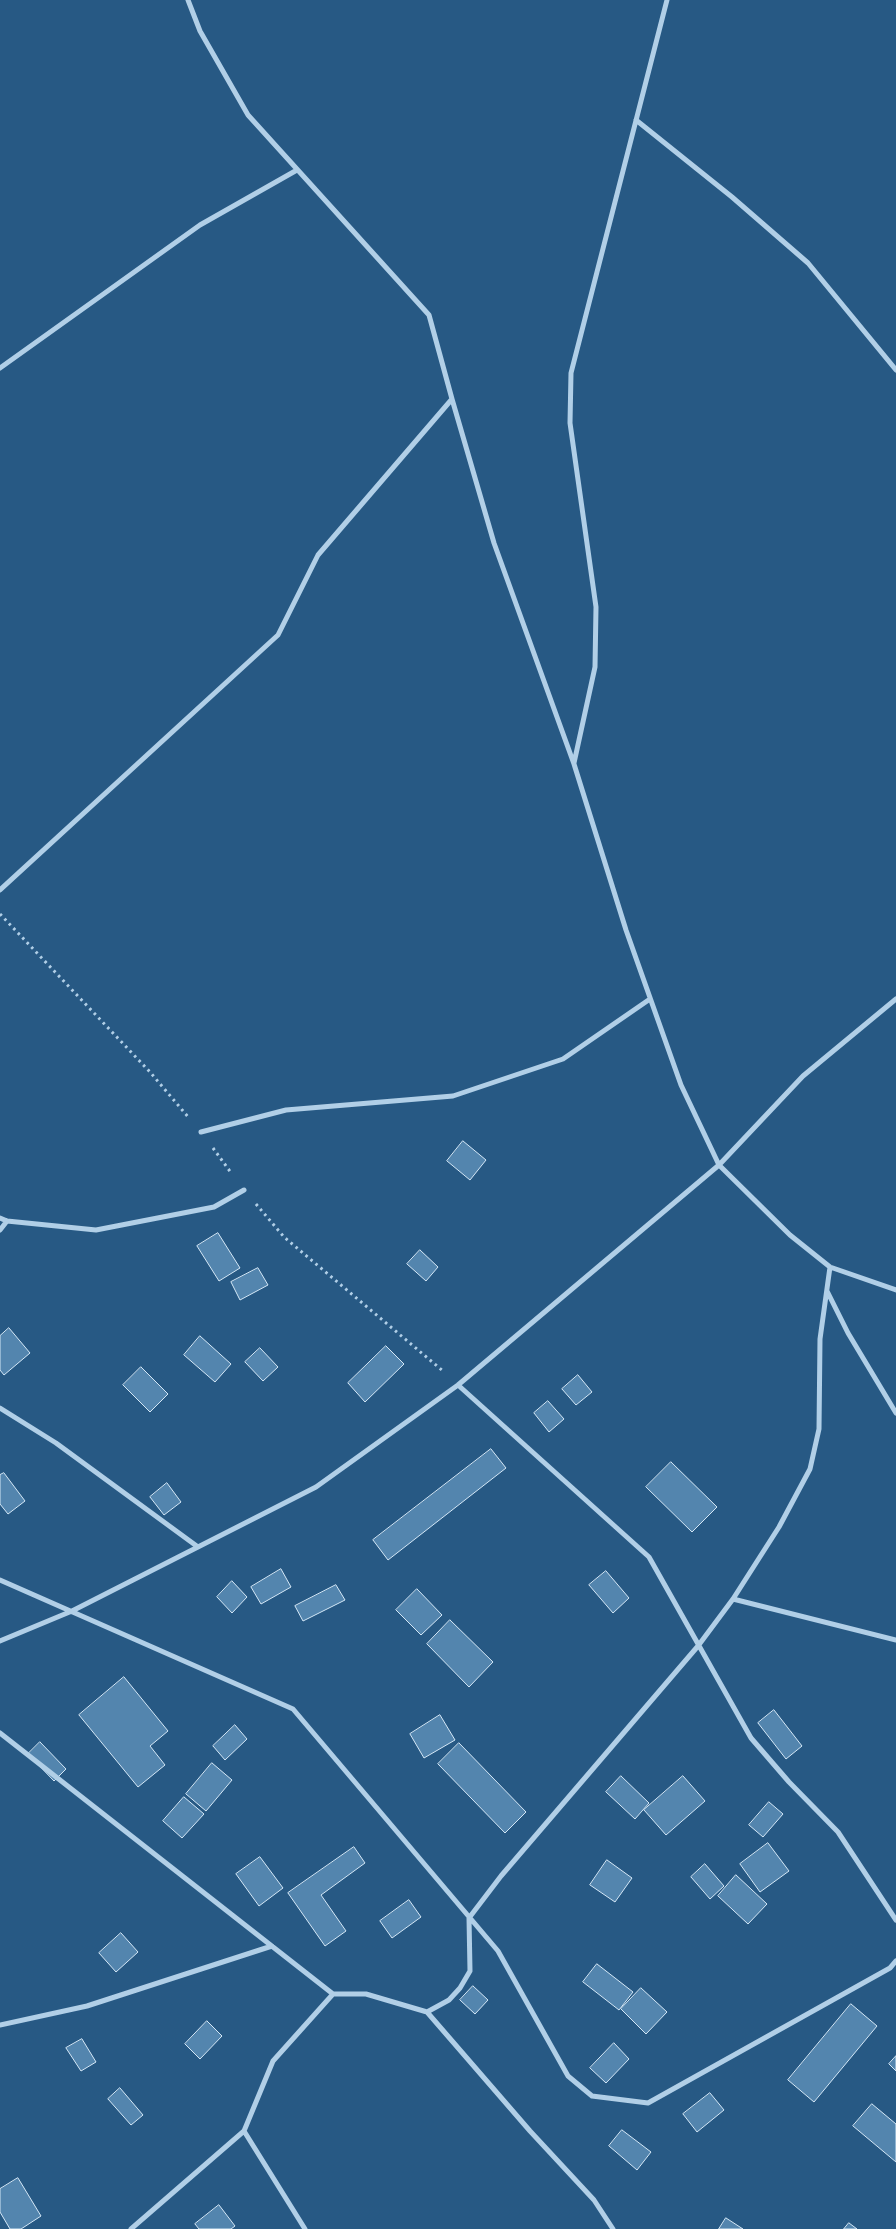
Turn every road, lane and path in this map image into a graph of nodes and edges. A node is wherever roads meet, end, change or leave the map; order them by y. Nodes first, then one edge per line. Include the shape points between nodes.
1 (188, 0) edge
2 (667, 0) edge
3 (636, 120) junction
4 (297, 170) junction
5 (0, 368) edge
6 (896, 370) edge
7 (452, 399) junction
8 (574, 764) junction
9 (0, 890) edge
10 (0, 914) edge
11 (650, 999) junction
12 (896, 999) edge
13 (201, 1132) junction
14 (719, 1165) junction
15 (244, 1190) junction
16 (0, 1218) edge
17 (8, 1221) junction
18 (0, 1230) edge
19 (830, 1267) junction
20 (896, 1290) edge
21 (827, 1291) junction
22 (458, 1385) junction
23 (0, 1408) edge
24 (896, 1413) edge
25 (198, 1547) junction
26 (0, 1580) edge
27 (733, 1600) junction
28 (72, 1611) junction
29 (896, 1640) edge
30 (0, 1641) edge
31 (698, 1646) junction
32 (0, 1733) edge
33 (469, 1918) junction
34 (896, 1920) edge
35 (272, 1946) junction
36 (896, 1961) edge
37 (890, 1968) junction
38 (896, 1972) edge
39 (333, 1994) junction
40 (427, 2012) junction
41 (0, 2026) edge
42 (244, 2131) junction
43 (132, 2229) edge
44 (305, 2229) edge
45 (614, 2229) edge

1 - 4 street via 200,31 248,115
2 - 3 street
3 - 6 street via 808,263
3 - 8 street via 571,373 570,423 596,607 596,667
4 - 5 street via 200,225
4 - 7 street via 430,315
7 - 8 street via 494,543
7 - 9 street via 318,555 278,635
8 - 11 street
10 - 13 path via 150,1072
11 - 13 street via 563,1059 453,1096 286,1110
11 - 14 street via 681,1085
12 - 14 street via 803,1076
13 - 15 path
14 - 19 street via 790,1235
14 - 22 street
15 - 17 street via 214,1207 96,1230
15 - 22 path via 284,1237
16 - 17 street
17 - 18 street
19 - 20 street
19 - 21 street
21 - 24 street
21 - 27 street via 820,1339 819,1429 810,1469 779,1527
22 - 25 street via 316,1487
22 - 31 street via 649,1557
23 - 25 street via 56,1443
25 - 28 street
26 - 28 street
27 - 29 street
27 - 31 street
28 - 30 street
28 - 33 street via 293,1709
31 - 33 street via 501,1876
31 - 34 street via 751,1738 838,1832
32 - 35 street
33 - 37 street via 498,1951 568,2076 592,2096 648,2102
33 - 40 street via 470,1971 449,2000
35 - 39 street
35 - 41 street via 87,2006
36 - 37 street
37 - 38 street
39 - 40 street via 366,1994
39 - 42 street via 273,2061
40 - 45 street via 594,2200
42 - 43 street
42 - 44 street

